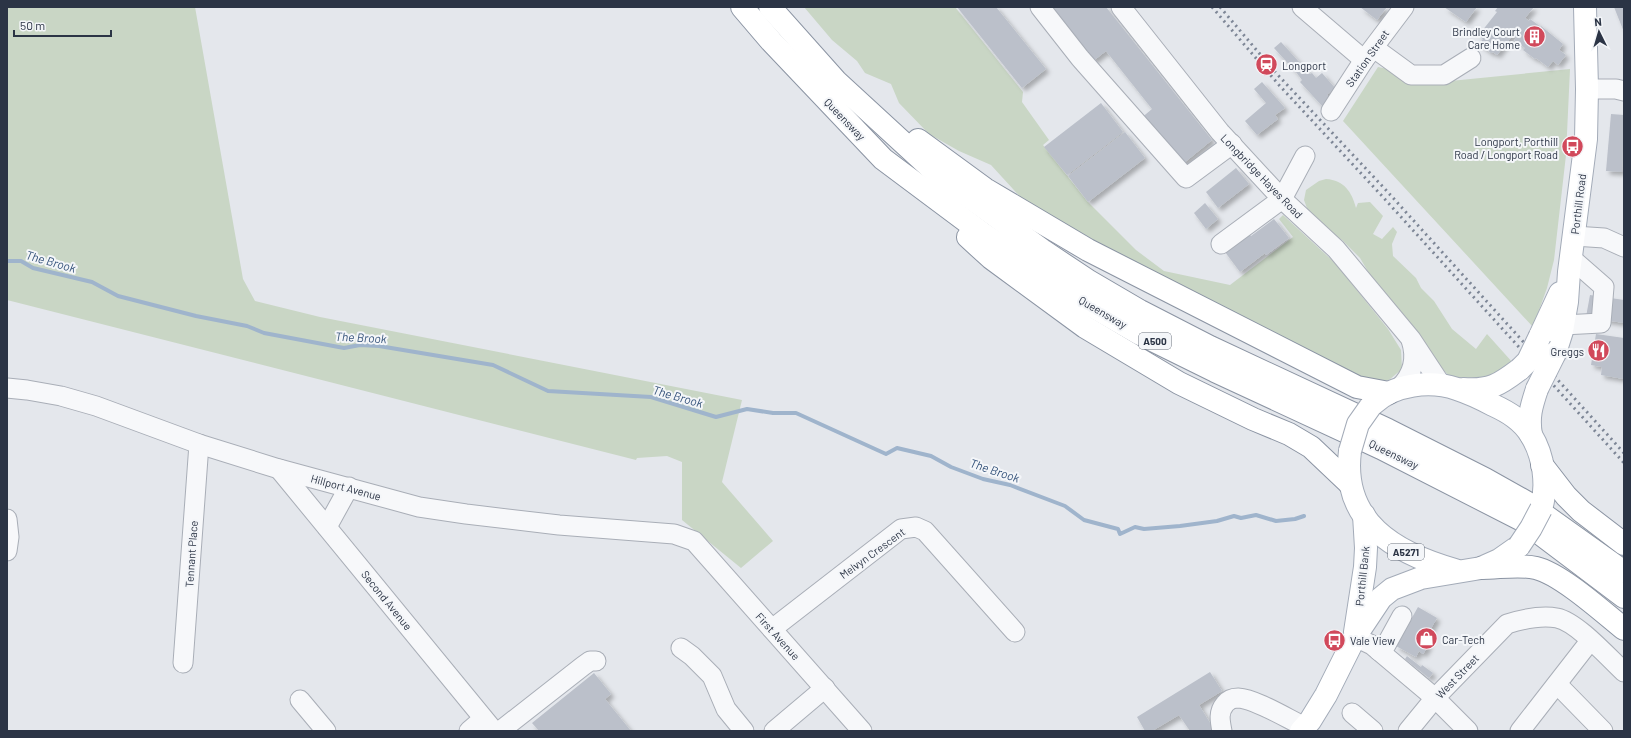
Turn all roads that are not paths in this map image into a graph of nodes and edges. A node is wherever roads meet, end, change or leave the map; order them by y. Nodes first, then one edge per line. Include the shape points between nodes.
1 (742, 7) edge
2 (770, 7) edge
3 (1040, 7) edge
4 (1121, 7) edge
5 (1302, 7) edge
6 (1404, 7) edge
7 (1586, 7) edge
8 (1369, 54) junction
9 (1471, 58) dead end
10 (836, 81) junction
11 (1587, 89) junction
12 (1624, 91) edge
13 (1331, 111) dead end
14 (1232, 144) junction
15 (1305, 156) dead end
16 (883, 159) junction
17 (1282, 199) junction
18 (1574, 236) junction
19 (1221, 244) dead end
20 (1624, 247) edge
21 (1570, 265) junction
22 (1563, 325) junction
23 (1411, 338) junction
24 (1449, 387) junction
25 (7, 388) edge
26 (1394, 391) junction
27 (1532, 435) junction
28 (199, 444) junction
29 (1542, 465) junction
30 (279, 469) junction
31 (1349, 483) junction
32 (349, 488) junction
33 (1364, 515) junction
34 (7, 519) edge
35 (327, 527) junction
36 (694, 541) joint
37 (1624, 544) edge
38 (7, 551) edge
39 (1481, 568) junction
40 (1458, 571) junction
41 (1624, 572) edge
42 (1624, 597) edge
43 (1402, 616) dead end
44 (772, 629) junction
45 (1624, 629) edge
46 (1015, 632) dead end
47 (1355, 637) junction
48 (1590, 640) junction
49 (681, 648) dead end
50 (1379, 651) junction
51 (596, 661) dead end
52 (183, 664) dead end
53 (1624, 672) edge
54 (1557, 684) junction
55 (825, 688) junction
56 (1435, 698) junction
57 (300, 700) dead end
58 (1352, 713) dead end
59 (482, 727) edge
60 (1303, 729) edge
61 (326, 731) edge
62 (500, 731) edge
63 (744, 731) edge
64 (774, 731) edge
65 (862, 731) edge
66 (1222, 731) edge
67 (1373, 731) edge
68 (1408, 731) edge
69 (1468, 731) edge
70 (1520, 731) edge
71 (1603, 731) edge

1 - 16 main road, Queensway / A500
2 - 10 main road, Queensway / A500
3 - 14 street via 1080,58 1186,178
4 - 14 street, Longbridge Hayes Road
5 - 8 street via 1343,42
6 - 8 street, Station Street
7 - 11 main road, A5271
8 - 9 street via 1404,63 1411,75 1444,75
8 - 13 street, Station Street
10 - 26 main road via 985,189 1088,250 1357,387
10 - 41 main road, Queensway / A500 via 935,172 1087,280 1210,347 1388,430 1485,479 1526,502
11 - 12 street
11 - 18 main road, Porthill Road / A5271 via 1586,139
14 - 17 street, Longbridge Hayes Road
15 - 17 street
16 - 31 main road via 991,258 1085,327 1179,383 1311,447
16 - 42 main road, Queensway / A500 via 982,233 1071,294 1140,334 1381,448 1522,520
17 - 19 street
17 - 23 street, Longbridge Hayes Road via 1336,249
18 - 20 street via 1604,238
18 - 21 main road, Porthill Road / A5271
21 - 22 main road, Porthill Road / A5271
21 - 22 street via 1604,287 1601,323
21 - 24 main road, Porthill Road / A5271, bridge via 1528,361 1502,383 1490,388 1476,390
22 - 27 main road, Porthill Road / A5271, bridge via 1555,353 1537,389 1531,408 1529,421
23 - 24 street, Longbridge Hayes Road
23 - 26 street via 1414,349 1412,371 1406,381
24 - 26 main road, A5271 via 1426,385
24 - 27 main road, A5271 via 1482,399 1507,412 1517,418
25 - 28 street, Hillport Avenue via 61,396 96,406
26 - 31 main road, A5271, bridge via 1378,399 1358,424 1350,451
27 - 29 main road, A5271
28 - 30 street, Hillport Avenue
28 - 52 street, Tennant Place
29 - 37 main road via 1581,511
29 - 39 main road, A5271, bridge via 1544,500 1532,528 1519,546 1500,560
30 - 32 street, Hillport Avenue
30 - 35 street, Second Avenue
31 - 33 main road, A5271
32 - 35 street
32 - 36 street, Hillport Avenue via 419,507 559,525 674,534
33 - 40 main road, A5271 via 1372,526 1396,547 1423,560
33 - 47 main road, Porthill Bank via 1365,567
34 - 38 street
35 - 59 street, Second Avenue
36 - 44 street, First Avenue
39 - 40 main road, A5271
39 - 45 main road via 1536,568 1549,573 1574,589
40 - 47 main road, Porthill Bank via 1421,578 1392,589 1381,598
43 - 50 street via 1386,645
44 - 46 street, Melvyn Crescent via 901,529 916,527 925,531
44 - 55 street, First Avenue
47 - 50 street
47 - 60 main road, Porthill Bank via 1336,677
48 - 53 street
48 - 54 street
48 - 56 street, West Street via 1575,626 1557,618 1540,617 1507,624 1458,665
49 - 63 street via 712,676 726,709
50 - 56 street
51 - 62 street via 590,661 583,666
54 - 70 street
54 - 71 street
55 - 64 street
55 - 65 street, First Avenue
56 - 68 street, West Street
56 - 69 street
57 - 61 street
58 - 67 street
60 - 66 street via 1247,699 1237,698 1228,700 1221,709

